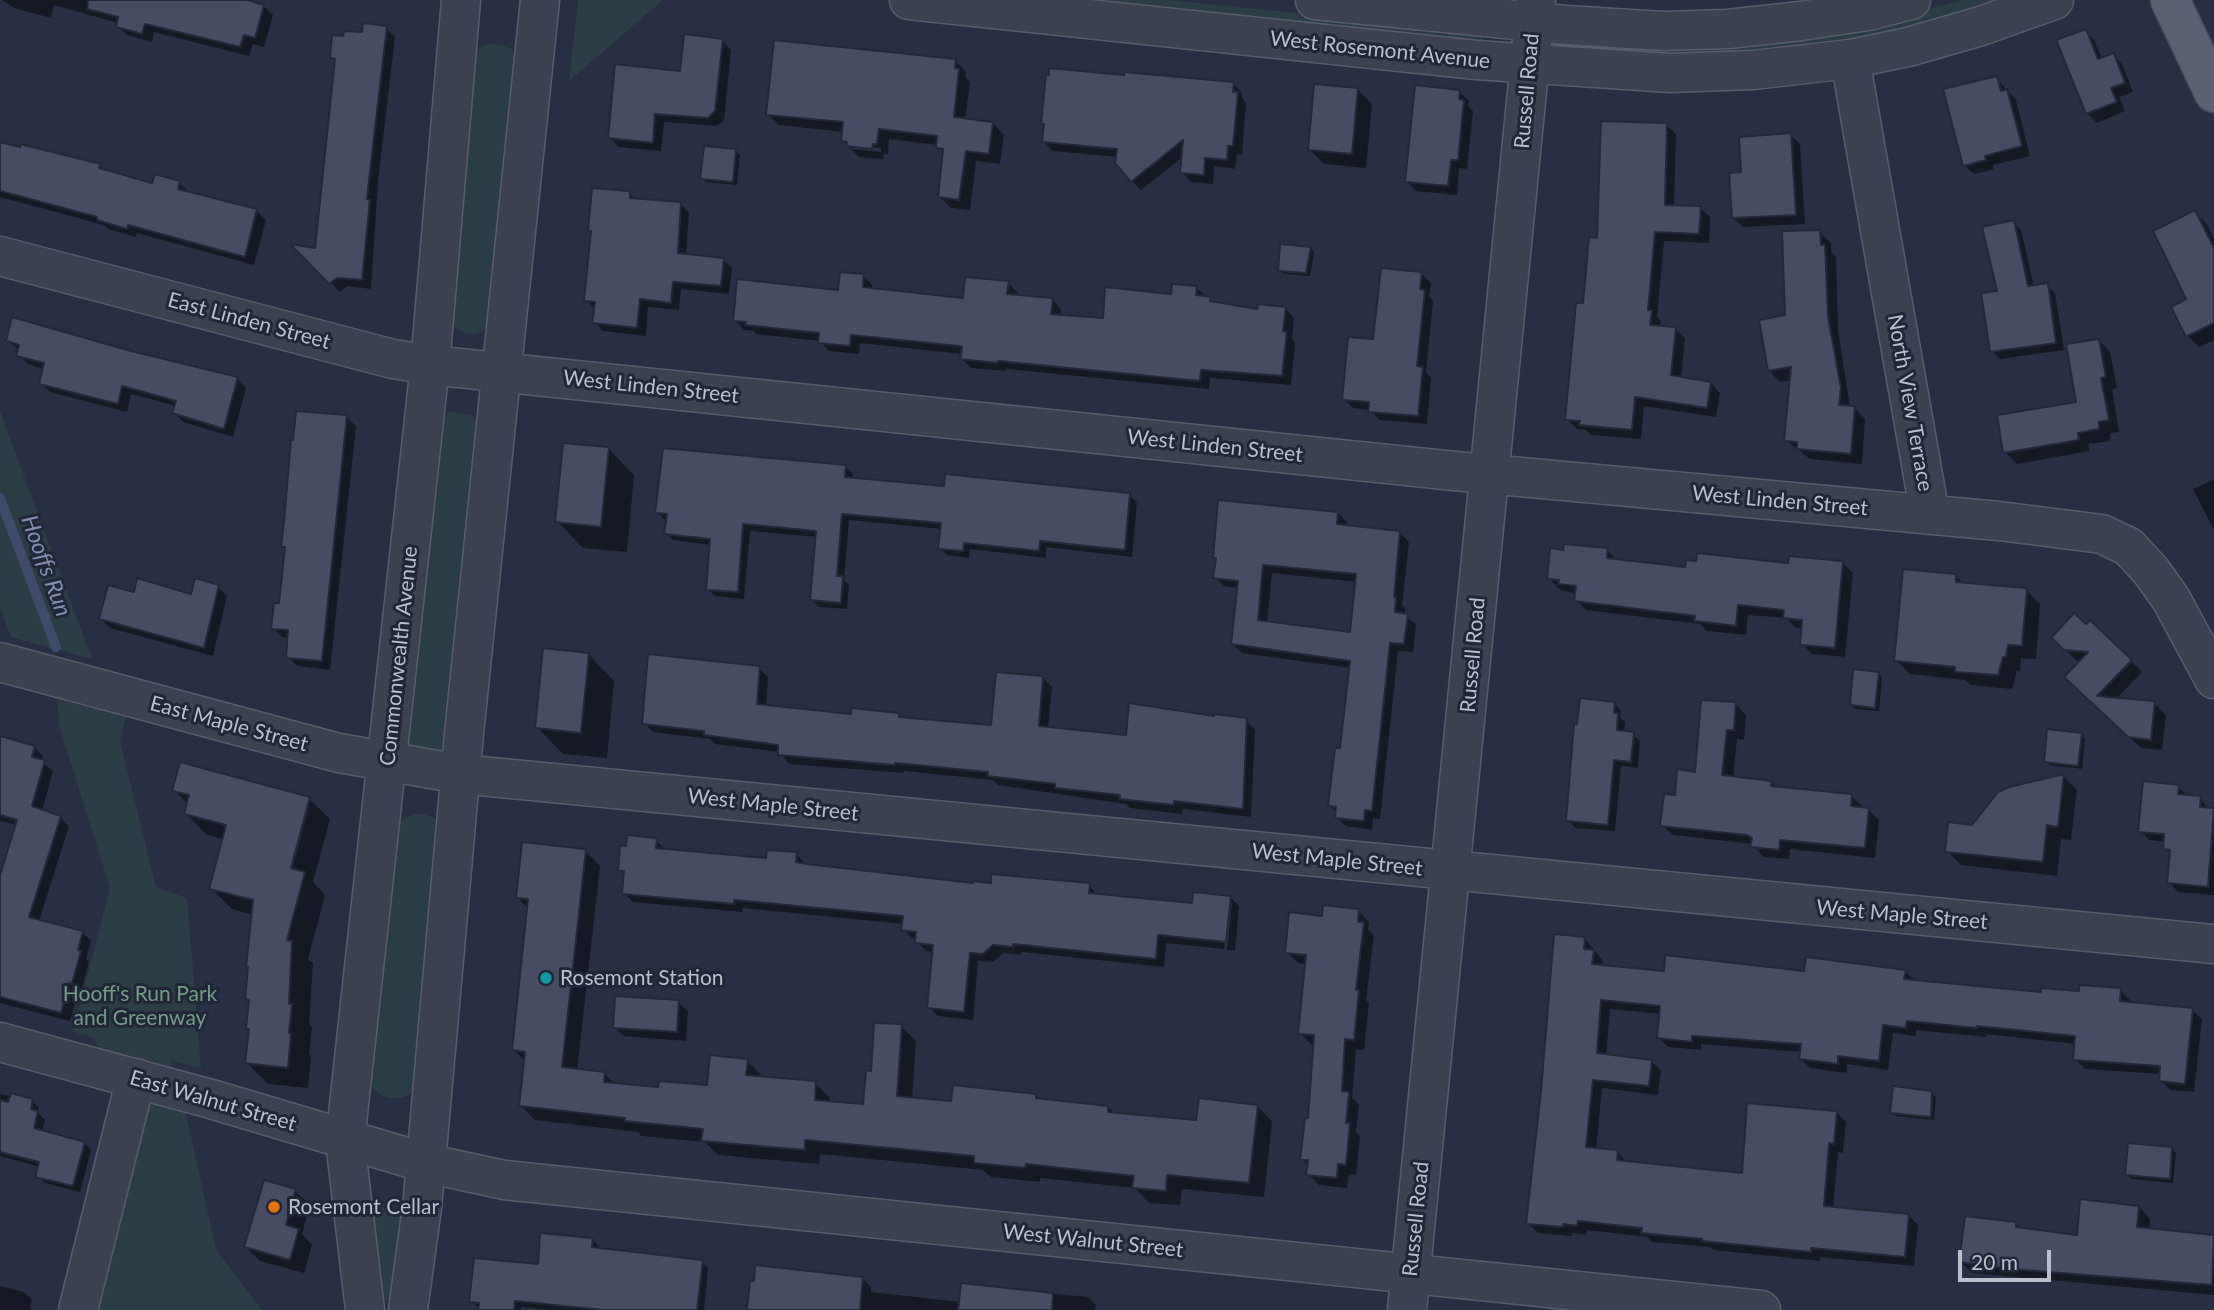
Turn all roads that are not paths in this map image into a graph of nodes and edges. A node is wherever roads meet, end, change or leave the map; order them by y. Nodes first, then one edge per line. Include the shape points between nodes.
1 (461, 0) edge
2 (537, 0) edge
3 (909, 0) edge
4 (1315, 0) edge
5 (1911, 0) edge
6 (2054, 0) edge
7 (2170, 0) edge
8 (1535, 11) edge
9 (1850, 59) junction
10 (1530, 64) junction
11 (2214, 93) edge
12 (0, 256) edge
13 (430, 365) junction
14 (501, 371) junction
15 (1490, 474) junction
16 (1930, 516) junction
17 (0, 662) edge
18 (2214, 679) edge
19 (388, 763) junction
20 (460, 774) junction
21 (1452, 871) junction
22 (2214, 944) edge
23 (0, 1042) edge
24 (136, 1078) junction
25 (345, 1141) junction
26 (426, 1163) junction
27 (1409, 1292) edge
28 (78, 1310) edge
29 (365, 1310) edge
30 (408, 1310) edge
31 (1755, 1310) edge

1 - 13 street, Commonwealth Avenue
2 - 14 street
3 - 10 street, West Rosemont Avenue
4 - 8 street, West Rosemont Avenue
5 - 8 street, West Rosemont Avenue via 1828,17 1728,29 1663,31
6 - 9 street, West Rosemont Avenue via 1981,26
7 - 11 main road
8 - 10 street, Russell Road
9 - 10 street, West Rosemont Avenue via 1670,73
9 - 16 street, North View Terrace
10 - 15 street, Russell Road
12 - 13 street, East Linden Street
13 - 14 street, East Linden Street
13 - 19 street, Commonwealth Avenue
14 - 15 street, West Linden Street
14 - 20 street
15 - 16 street, West Linden Street
15 - 21 street, Russell Road
16 - 18 street, North View Terrace via 2102,534 2129,547 2171,599
17 - 19 street, East Maple Street
19 - 20 street, East Maple Street
19 - 25 street, Commonwealth Avenue
20 - 21 street, West Maple Street
20 - 26 street
21 - 22 street, West Maple Street
21 - 27 street, Russell Road
23 - 24 street, East Walnut Street
24 - 25 street, East Walnut Street
24 - 28 street
25 - 26 street, East Walnut Street
25 - 29 street, Commonwealth Avenue
26 - 27 street, West Walnut Street via 504,1180
26 - 30 street
27 - 31 street, West Walnut Street

